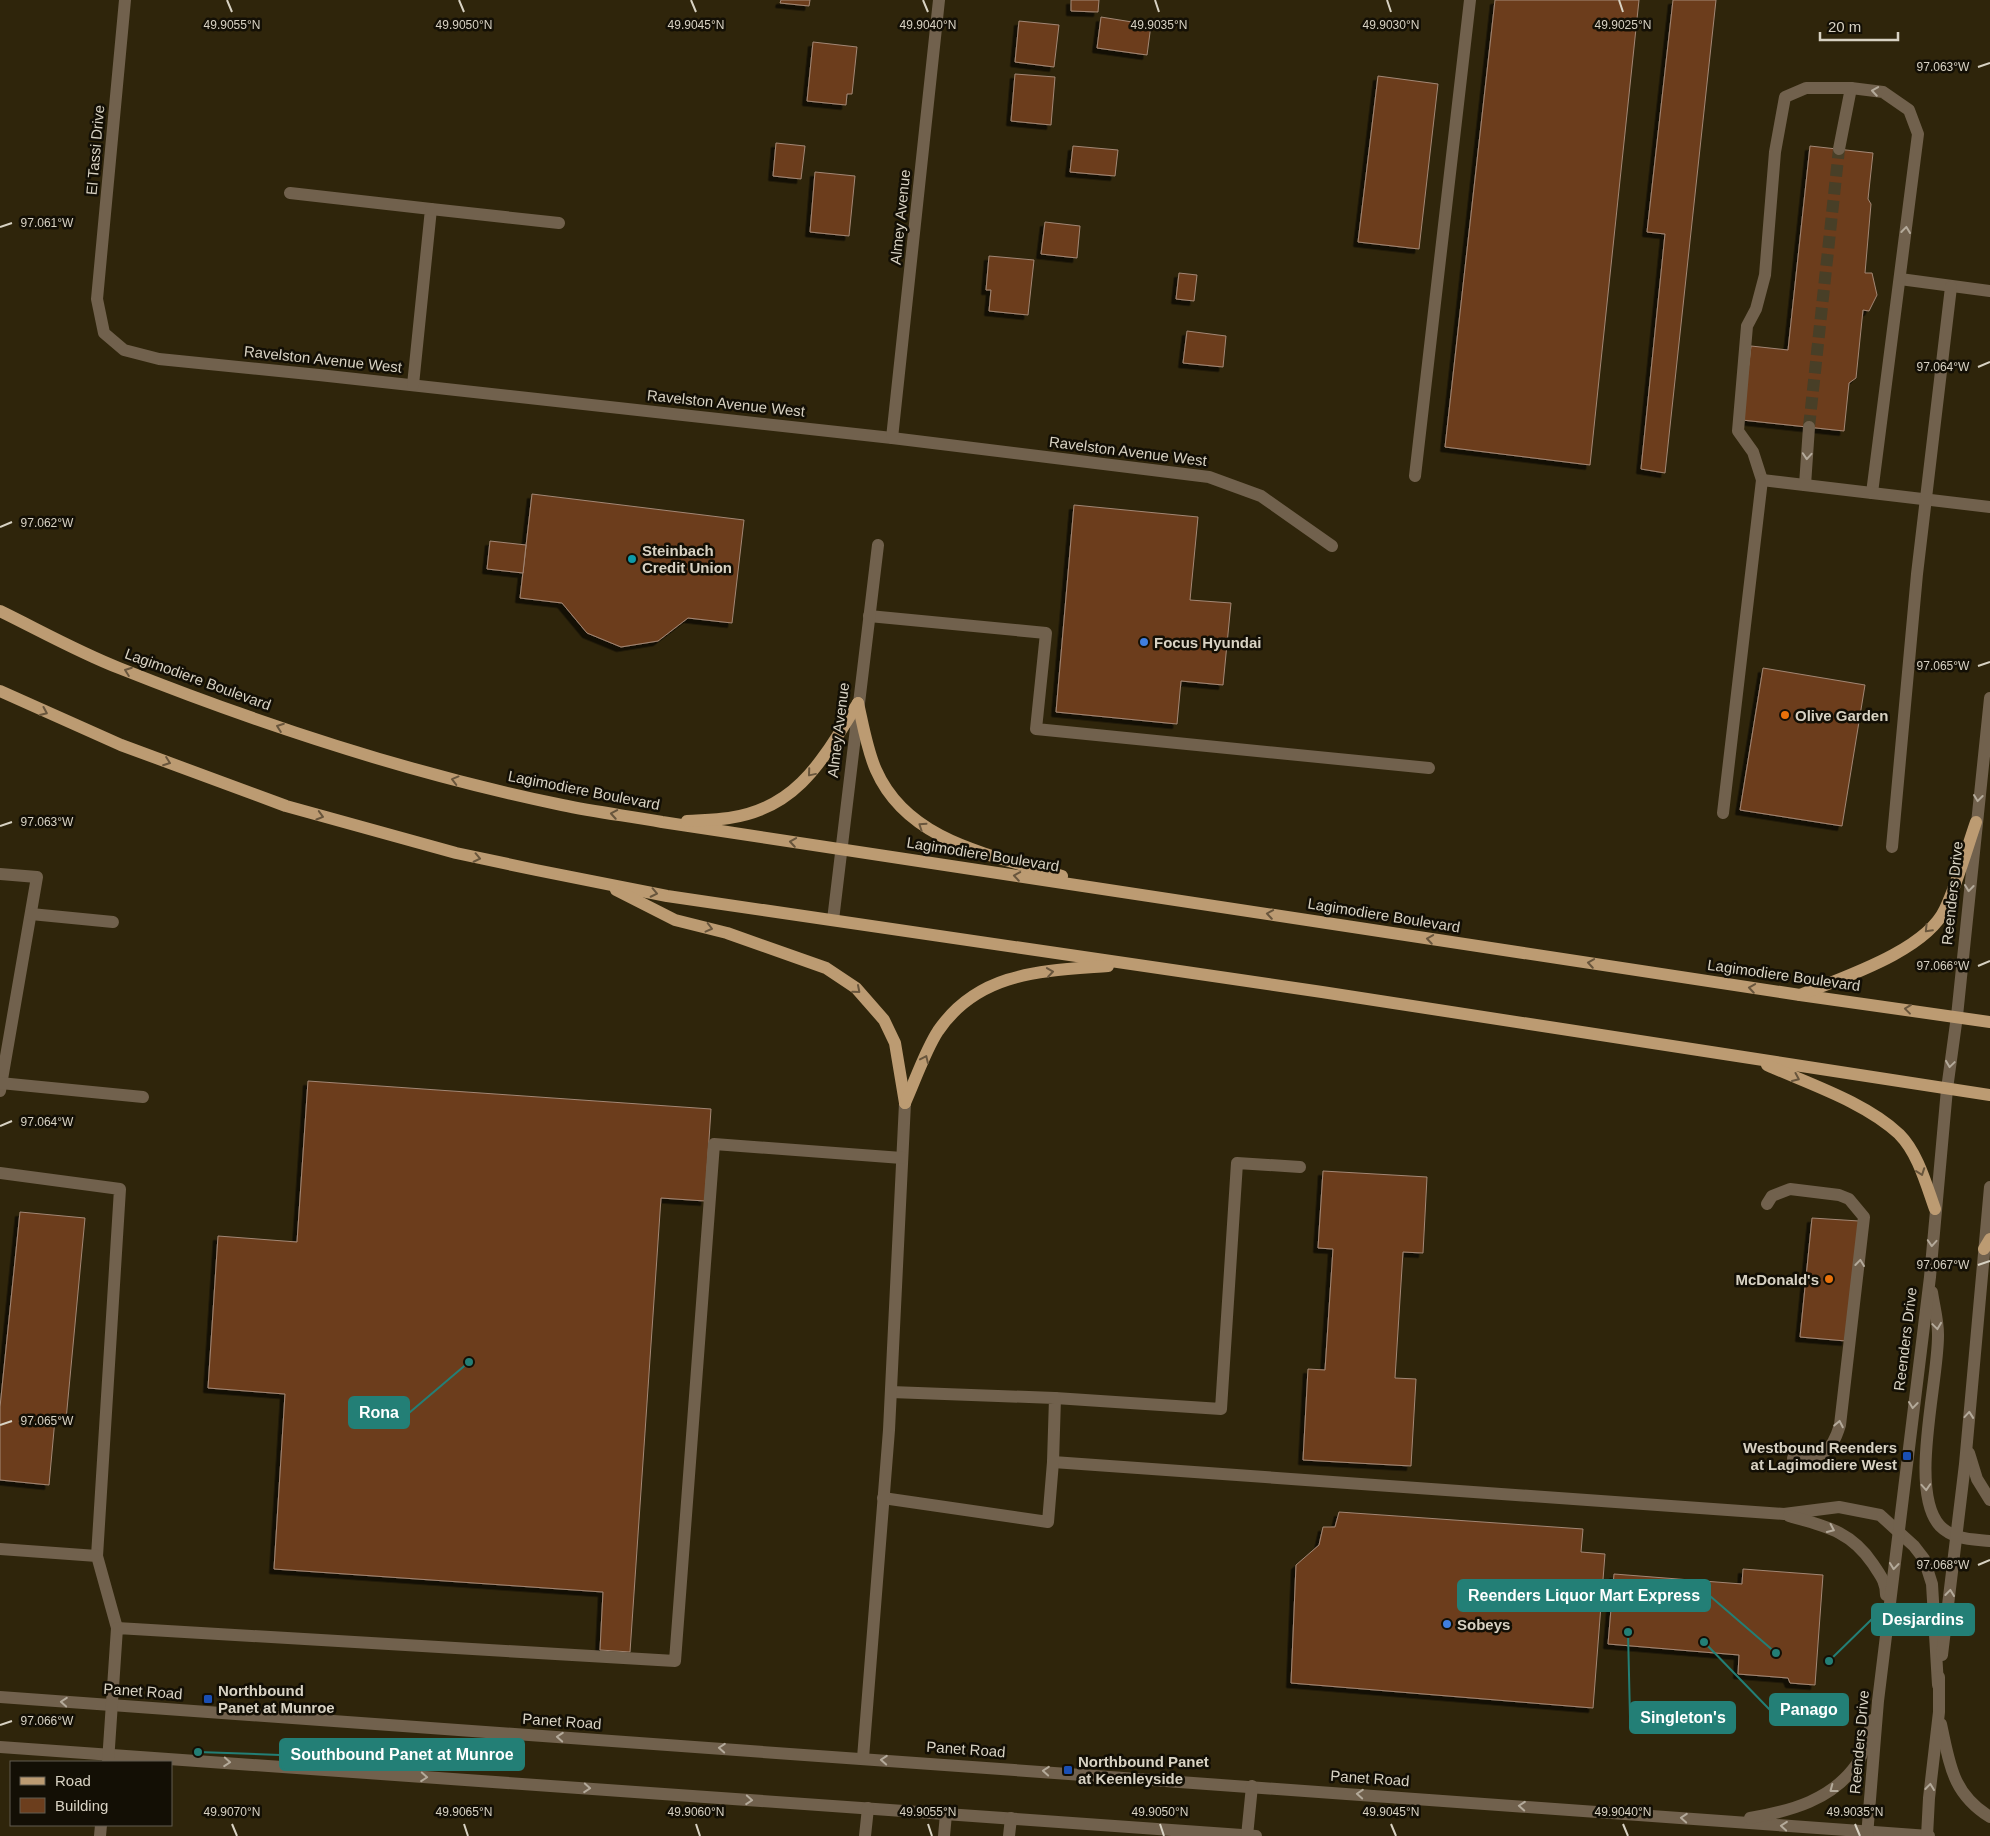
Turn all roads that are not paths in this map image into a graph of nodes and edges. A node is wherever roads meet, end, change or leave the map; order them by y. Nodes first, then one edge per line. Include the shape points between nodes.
1 (125, 0) edge
2 (939, 0) edge
3 (1470, 0) edge
4 (1851, 88) junction
5 (1839, 150) tunnel mouth
6 (290, 193) dead end
7 (431, 209) junction
8 (559, 223) dead end
9 (1900, 279) junction
10 (1951, 287) junction
11 (1990, 291) edge
12 (104, 333) joint
13 (413, 385) junction
14 (1809, 427) tunnel mouth
15 (892, 438) junction
16 (1415, 476) dead end
17 (1762, 480) junction
18 (1805, 485) junction
19 (1872, 493) junction
20 (1926, 499) junction
21 (1990, 507) edge
22 (878, 545) dead end
23 (1332, 546) dead end
24 (0, 611) edge
25 (869, 616) junction
26 (0, 691) edge
27 (1990, 698) edge
28 (858, 703) junction
29 (1430, 768) dead end
30 (1723, 813) dead end
31 (662, 822) junction
32 (1976, 822) junction
33 (1892, 846) dead end
34 (841, 849) junction
35 (0, 874) edge
36 (600, 882) junction
37 (1100, 888) junction
38 (31, 914) junction
39 (833, 920) junction
40 (113, 922) dead end
41 (1133, 965) junction
42 (1800, 995) junction
43 (1957, 1016) junction
44 (1990, 1022) edge
45 (1751, 1058) junction
46 (0, 1086) edge
47 (1947, 1089) junction
48 (1990, 1095) edge
49 (143, 1097) dead end
50 (904, 1103) junction
51 (902, 1158) junction
52 (1300, 1167) dead end
53 (0, 1173) edge
54 (1990, 1187) edge
55 (1767, 1204) dead end
56 (1935, 1209) junction
57 (1987, 1244) edge
58 (1930, 1277) junction
59 (891, 1392) junction
60 (1055, 1398) junction
61 (1967, 1442) junction
62 (1793, 1458) dead end
63 (1053, 1462) junction
64 (883, 1498) junction
65 (1990, 1500) edge
66 (1784, 1514) junction
67 (1898, 1531) junction
68 (1957, 1538) junction
69 (1990, 1541) edge
70 (0, 1549) edge
71 (97, 1556) junction
72 (1888, 1623) junction
73 (117, 1628) junction
74 (1938, 1685) junction
75 (0, 1697) edge
76 (1878, 1701) junction
77 (113, 1705) junction
78 (1939, 1712) junction
79 (0, 1747) edge
80 (109, 1758) edge
81 (864, 1758) junction
82 (155, 1761) edge
83 (172, 1762) edge
84 (1252, 1786) junction
85 (868, 1808) junction
86 (946, 1814) junction
87 (1990, 1817) edge
88 (1011, 1818) junction
89 (1733, 1821) junction
90 (1867, 1834) edge
91 (865, 1836) edge
92 (944, 1836) edge
93 (1009, 1836) edge
94 (1247, 1836) edge
95 (1256, 1836) edge
96 (1928, 1836) edge

1 - 12 street, El Tassi Drive via 97,299
2 - 15 street, Almey Avenue
3 - 16 street
4 - 5 street
9 -> 4 street via 1918,134 1909,110 1883,92
4 - 17 street via 1806,88 1785,97 1775,152 1765,275 1756,309 1746,326 1738,431 1753,452
6 - 7 street
7 - 8 street
7 - 13 street
9 - 10 street
9 - 19 street
10 - 11 street
10 - 20 street
12 - 13 street, Ravelston Avenue West via 124,350 159,359
13 - 15 street, Ravelston Avenue West
14 -> 18 street
15 - 23 street, Ravelston Avenue West via 1209,477 1261,496
17 - 18 street
17 - 30 street
18 - 19 street
19 - 20 street
20 - 21 street
20 - 33 street via 1916,574
22 - 25 street, Almey Avenue
31 -> 24 main road, Lagimodiere Boulevard via 562,805 361,754 118,667
25 - 28 street, Almey Avenue
25 - 29 street via 1046,633 1036,729
26 -> 36 main road via 121,745 286,806 456,853
27 -> 32 street, Reenders Drive
28 -> 31 main road via 819,764 799,788 780,802 730,818
28 - 34 street, Almey Avenue
37 -> 28 main road via 955,843 912,819 886,789 875,768
34 -> 31 main road, Lagimodiere Boulevard
32 -> 42 main road via 1945,910 1918,940 1897,954
32 -> 43 street, Reenders Drive
37 -> 34 main road, Lagimodiere Boulevard
34 - 39 street, Almey Avenue
35 - 38 street via 37,877
36 -> 39 main road via 667,896
36 -> 50 main road via 675,920 727,933 826,968 856,988 884,1020 894,1043
42 -> 37 main road, Lagimodiere Boulevard
38 - 40 street
38 - 46 street
39 - 41 main road
41 - 45 main road
50 -> 41 main road via 938,1032 956,1009 978,991 1028,974
43 -> 42 main road, Lagimodiere Boulevard
43 - 44 main road, Lagimodiere Boulevard
43 -> 47 street, Reenders Drive
45 - 47 main road
45 -> 56 main road via 1865,1110 1899,1134 1917,1161
46 - 49 street
47 - 48 main road
47 - 56 street, Reenders Drive
50 - 51 street
51 - 59 street
51 - 73 street via 714,1144 675,1662
52 - 60 street via 1237,1163 1221,1409
53 - 71 street via 120,1189
54 - 57 street
62 -> 55 street via 1816,1457 1828,1451 1840,1426 1864,1217 1849,1199 1839,1195 1790,1189 1772,1196
56 -> 58 street, Reenders Drive
61 -> 57 street
58 -> 67 street, Reenders Drive
58 -> 68 street via 1938,1333 1926,1494 1940,1526
59 - 60 street
59 - 64 street
60 - 63 street
61 - 65 street via 1977,1479
61 - 68 street
63 - 64 street via 1048,1522
63 - 66 street
64 - 81 street
66 - 67 street via 1839,1507 1880,1515
66 -> 72 street via 1830,1527 1862,1547 1886,1582
67 -> 72 street, Reenders Drive
67 - 74 street via 1924,1559 1932,1584
68 - 69 street
74 -> 68 street
70 - 71 street
71 - 73 street
72 - 76 street, Reenders Drive
73 - 77 street
74 - 78 street
77 -> 75 street, Panet Road
76 -> 89 street via 1858,1763 1835,1788 1809,1803
76 - 90 street, Reenders Drive
77 - 80 street
81 -> 77 street, Panet Road
78 - 87 street via 1958,1786 1972,1806
96 -> 78 street
79 - 80 street
80 -> 82 street
84 -> 81 street, Panet Road
83 -> 85 street
89 -> 84 street, Panet Road
84 - 94 street
85 - 86 street
85 - 91 street
86 - 88 street
86 - 92 street
88 - 93 street
88 - 94 street
90 -> 89 street, Panet Road
90 - 96 street, Panet Road
94 - 95 street

